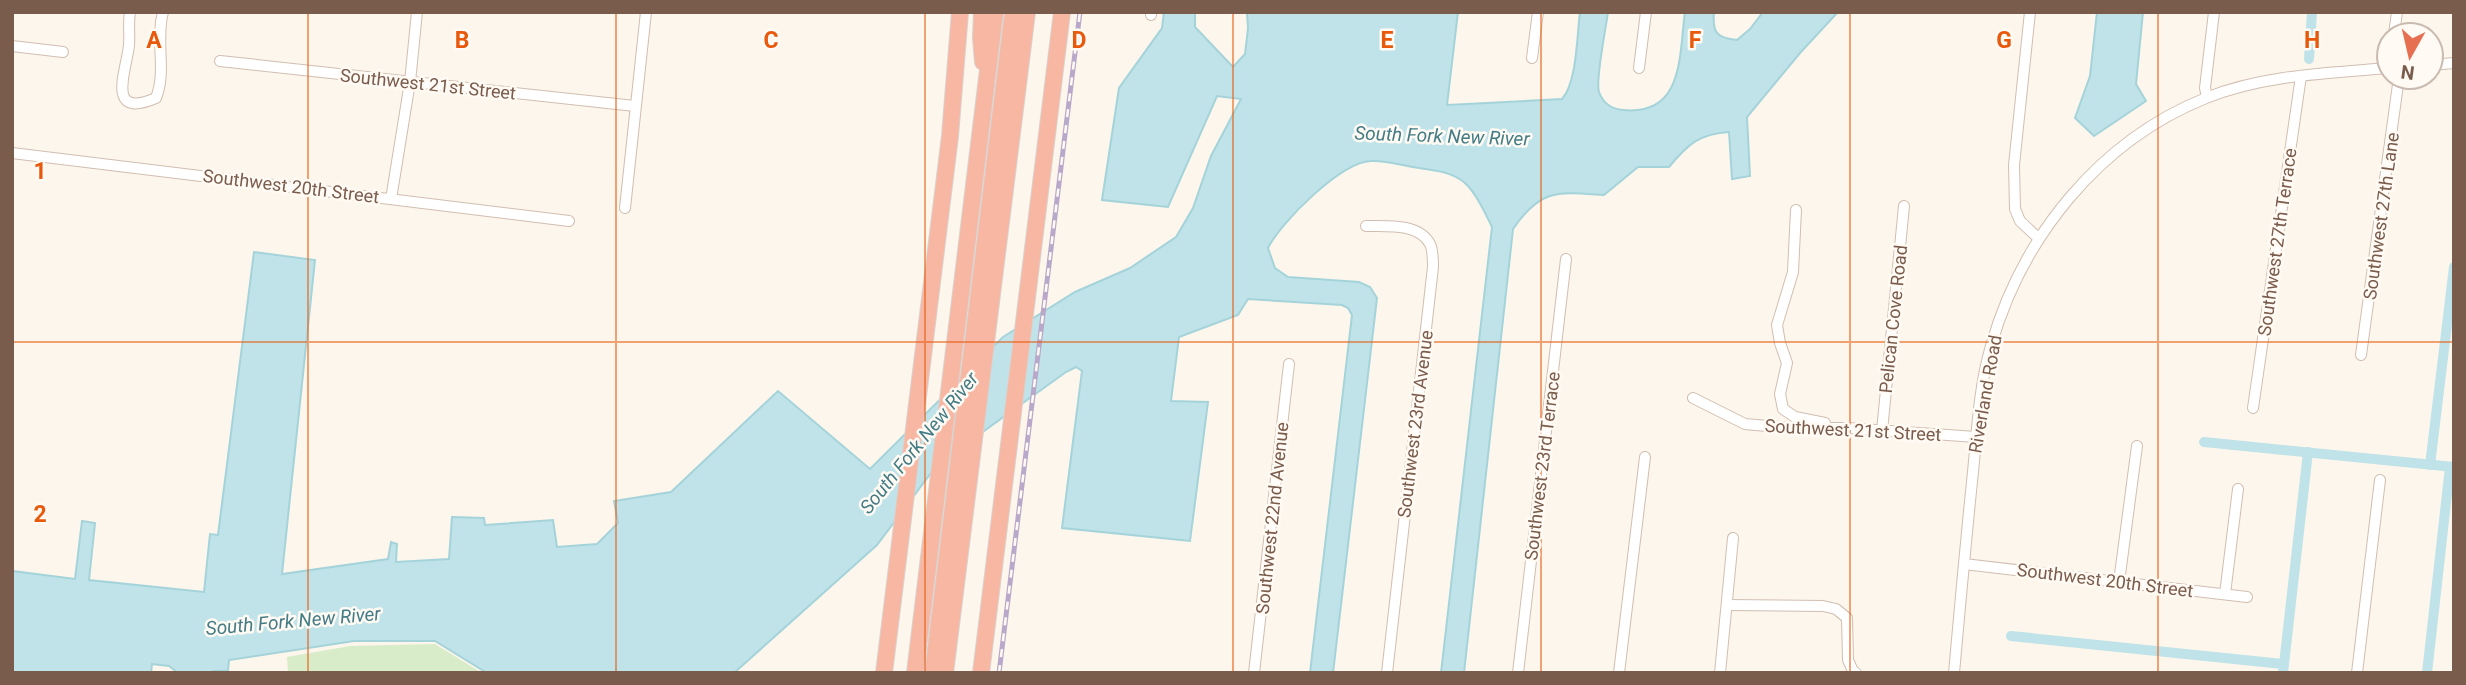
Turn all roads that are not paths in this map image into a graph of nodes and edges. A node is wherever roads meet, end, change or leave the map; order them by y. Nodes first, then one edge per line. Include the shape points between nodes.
1 (130, 12) edge
2 (163, 12) edge
3 (416, 12) edge
4 (646, 12) edge
5 (960, 12) edge
6 (1538, 12) edge
7 (1646, 12) edge
8 (2030, 12) edge
9 (2214, 12) edge
10 (988, 13) edge
11 (1024, 16) edge
12 (1061, 18) edge
13 (12, 46) edge
14 (63, 52) dead end
15 (1532, 58) dead end
16 (220, 61) dead end
17 (1639, 68) dead end
18 (2375, 69) edge
19 (2301, 76) junction
20 (410, 82) junction
21 (2397, 91) edge
22 (2207, 97) junction
23 (635, 106) junction
24 (12, 153) edge
25 (391, 199) junction
26 (1904, 206) dead end
27 (625, 208) dead end
28 (1796, 210) dead end
29 (569, 221) dead end
30 (1366, 226) dead end
31 (2038, 238) junction
32 (1566, 259) dead end
33 (2361, 355) dead end
34 (1289, 363) dead end
35 (1693, 398) dead end
36 (2253, 408) dead end
37 (1848, 428) junction
38 (1882, 431) junction
39 (1976, 437) junction
40 (2137, 446) dead end
41 (1645, 457) dead end
42 (2380, 480) dead end
43 (2238, 489) dead end
44 (1733, 538) dead end
45 (1964, 564) junction
46 (2119, 582) junction
47 (2225, 594) junction
48 (2247, 597) dead end
49 (1727, 605) junction
50 (884, 673) edge
51 (915, 673) edge
52 (933, 673) edge
53 (945, 673) edge
54 (956, 673) edge
55 (981, 673) edge
56 (1254, 673) edge
57 (1387, 673) edge
58 (1518, 673) edge
59 (1619, 673) edge
60 (1720, 673) edge
61 (1856, 673) edge
62 (1954, 673) edge
63 (2357, 673) edge

1 - 2 street via 130,43 120,86 131,102 142,103 156,98 161,86 158,32
3 - 20 street
4 - 23 street
5 - 50 highway via 950,136
6 - 15 street
7 - 17 street
8 - 31 street via 2014,200 2020,221
9 - 22 street
10 - 51 highway via 981,38 986,95
11 - 52 highway via 965,410
11 - 53 highway
11 - 54 highway
12 - 55 highway
13 - 14 street
16 - 20 street, Southwest 21st Street
18 - 19 street, Riverland Road
19 - 22 street, Riverland Road
19 - 36 street, Southwest 27th Terrace
20 - 23 street, Southwest 21st Street
20 - 25 street
21 - 33 street, Southwest 27th Lane
22 - 31 street, Riverland Road via 2120,149 2071,196
23 - 27 street
24 - 25 street, Southwest 20th Street
25 - 29 street, Southwest 20th Street
26 - 38 street, Pelican Cove Road
28 - 37 street via 1793,272 1777,325 1787,363 1780,394 1783,408 1795,417
30 - 57 street, Southwest 23rd Avenue via 1403,227 1421,234 1431,245 1433,267
31 - 39 street, Riverland Road via 2014,281 1993,337
32 - 58 street, Southwest 23rd Terrace
34 - 56 street, Southwest 22nd Avenue
35 - 37 street, Southwest 21st Street via 1745,424
37 - 38 street, Southwest 21st Street
38 - 39 street, Southwest 21st Street
39 - 45 street, Riverland Road
40 - 46 street
41 - 59 street
42 - 63 street
43 - 47 street
44 - 49 street
45 - 46 street, Southwest 20th Street
45 - 62 street, Riverland Road
46 - 47 street, Southwest 20th Street
47 - 48 street, Southwest 20th Street
49 - 60 street
49 - 61 street via 1836,609 1847,618 1848,660

